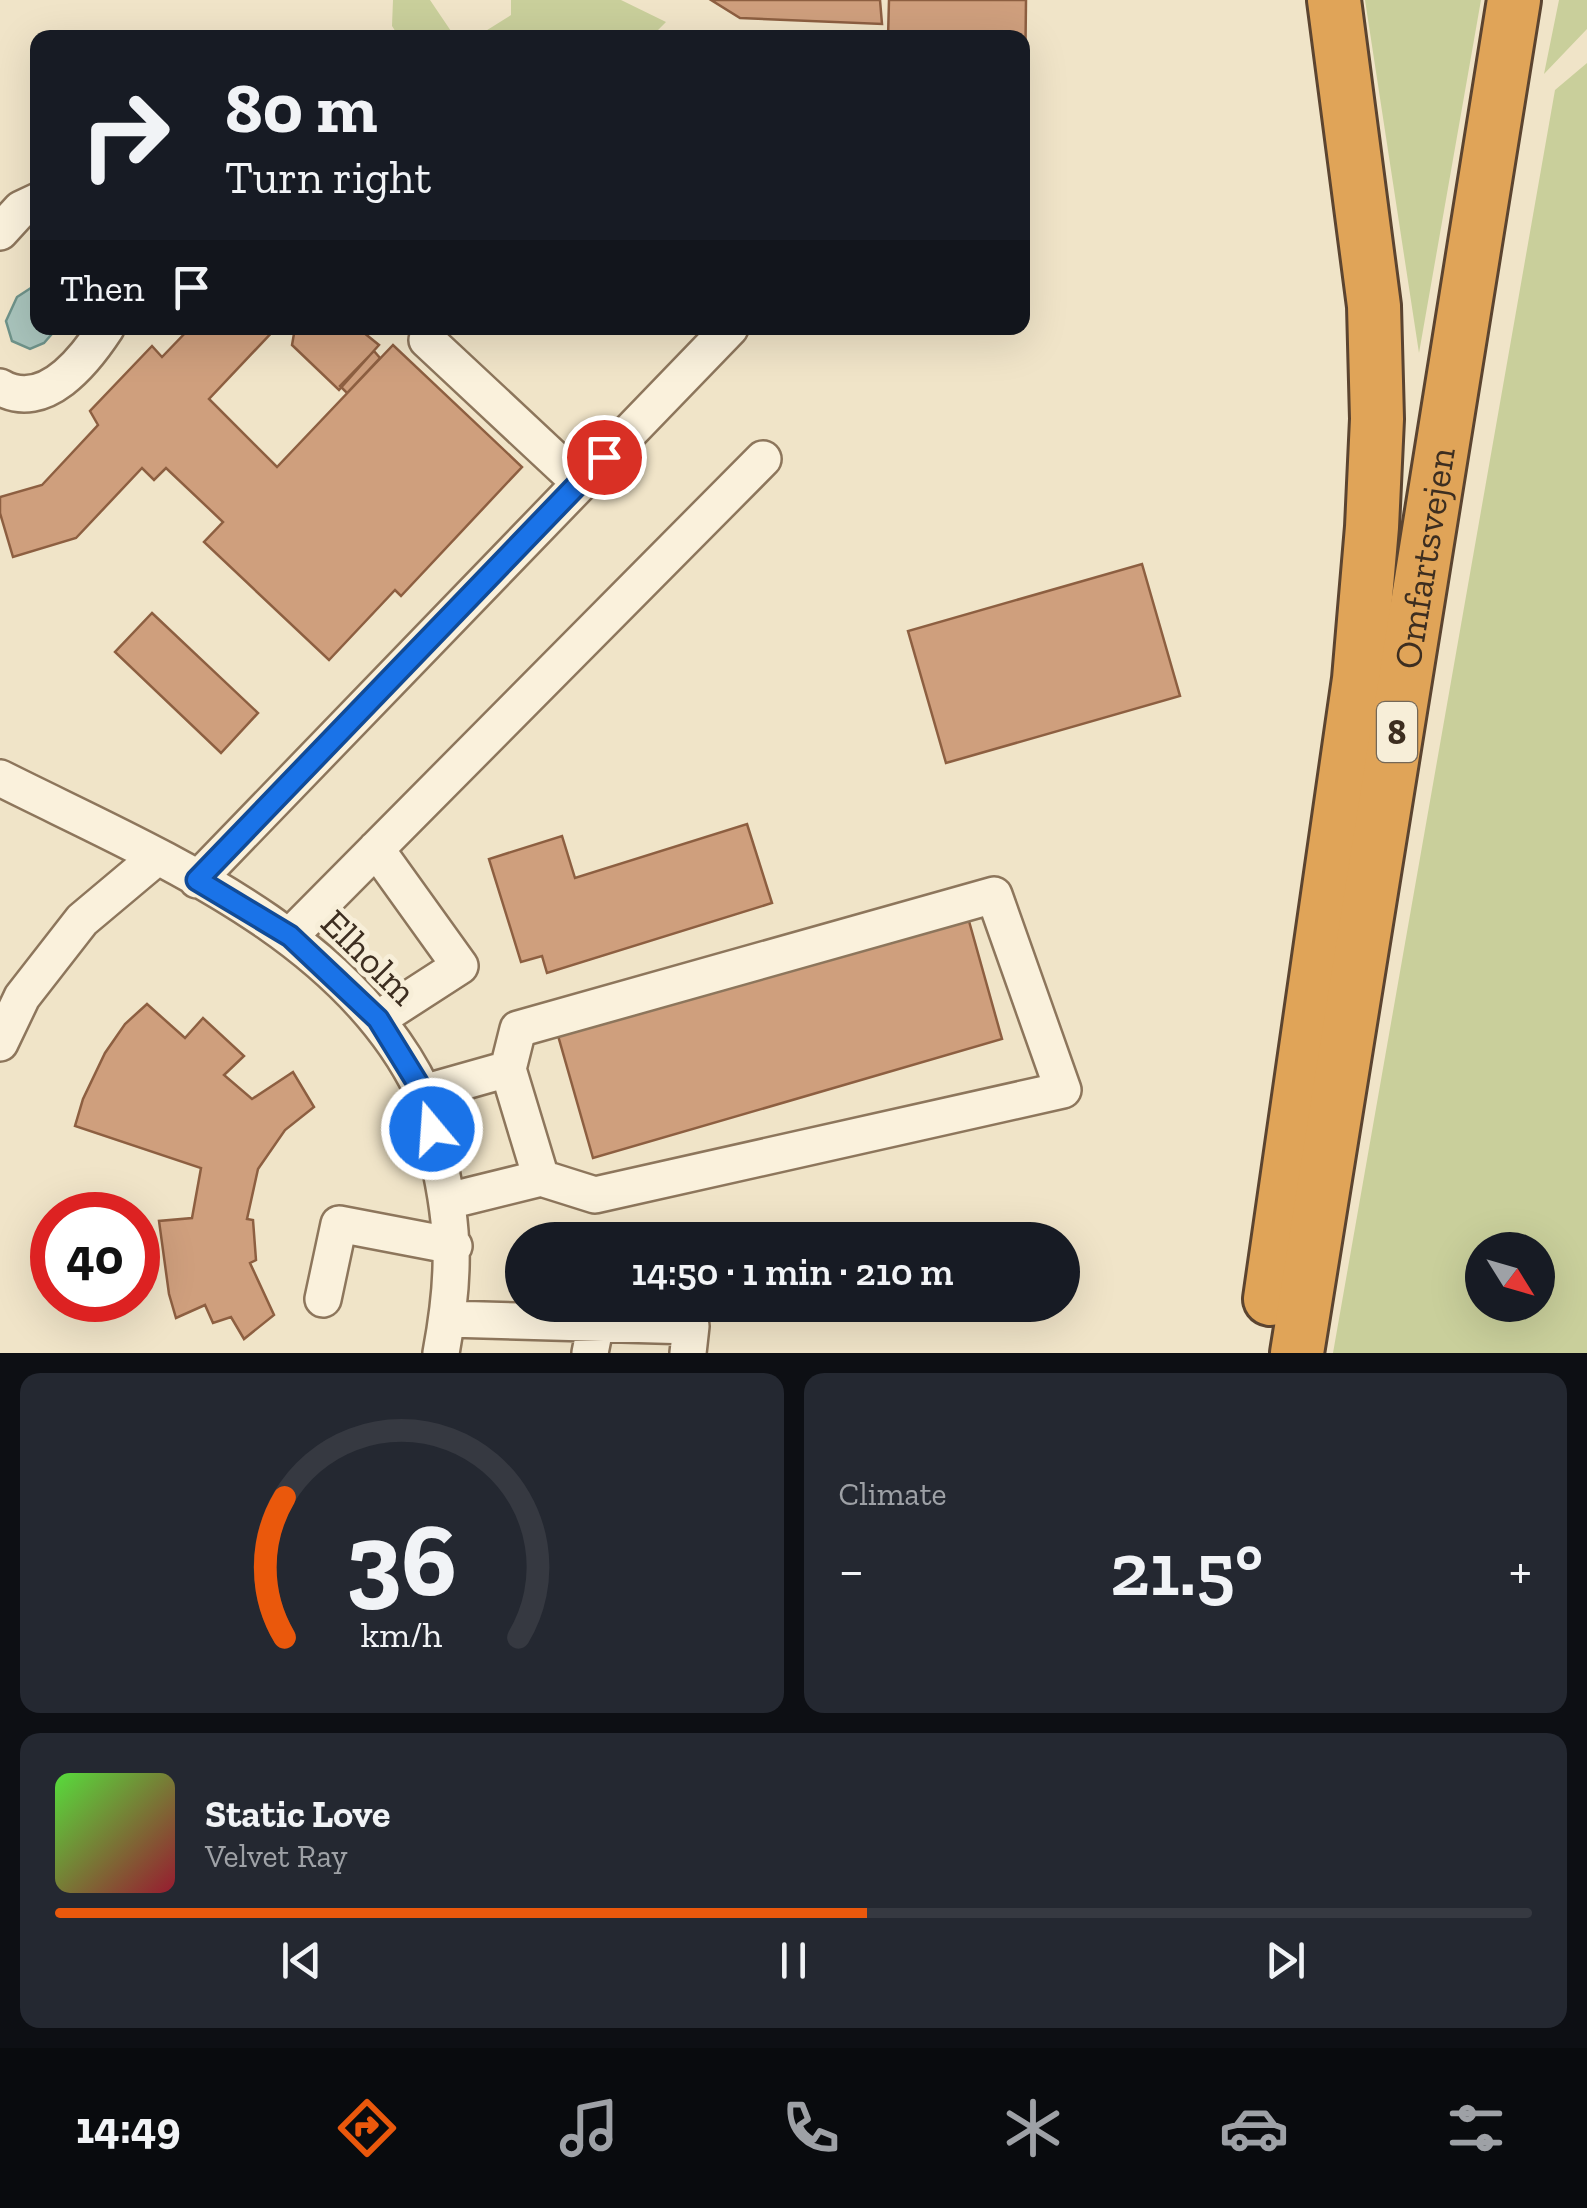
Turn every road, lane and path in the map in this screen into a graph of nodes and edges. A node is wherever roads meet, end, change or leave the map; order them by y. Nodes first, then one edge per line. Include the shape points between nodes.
1 (1334, 0) edge
2 (1514, 0) edge
3 (1526, 0) edge
4 (1496, 110) junction
5 (30, 206) edge
6 (0, 232) edge
7 (101, 335) edge
8 (723, 335) edge
9 (427, 340) dead end
10 (0, 387) edge
11 (763, 459) dead end
12 (580, 483) junction
13 (0, 778) edge
14 (376, 850) junction
15 (157, 857) junction
16 (197, 880) junction
17 (290, 936) junction
18 (378, 1019) junction
19 (0, 1043) edge
20 (508, 1069) junction
21 (423, 1092) junction
22 (540, 1178) junction
23 (448, 1201) junction
24 (454, 1246) junction
25 (323, 1299) dead end
26 (444, 1336) edge
27 (593, 1338) edge
28 (688, 1353) edge
29 (1263, 1353) edge
30 (1297, 1353) edge

1 - 29 highway via 1374,306 1372,526 1359,679
2 - 4 highway, Omfartsvejen / 8
3 - 4 highway
4 - 30 highway, Omfartsvejen / 8
5 - 6 street
7 - 10 street via 52,386 28,394
8 - 12 street
9 - 12 street
11 - 14 street
12 - 16 street
13 - 15 street, Elholm
14 - 17 street
14 - 18 street via 460,966
15 - 16 street, Elholm
15 - 19 street via 82,920 22,997
16 - 17 street, Elholm
17 - 18 street, Elholm
18 - 21 street, Elholm
20 - 21 street
20 - 22 street
20 - 22 street via 518,1030 994,895 1063,1090 595,1194
21 - 23 street, Elholm
22 - 23 street
23 - 24 street, Elholm
24 - 25 street via 339,1224
24 - 26 street, Elholm
26 - 27 street
27 - 28 street via 691,1326

